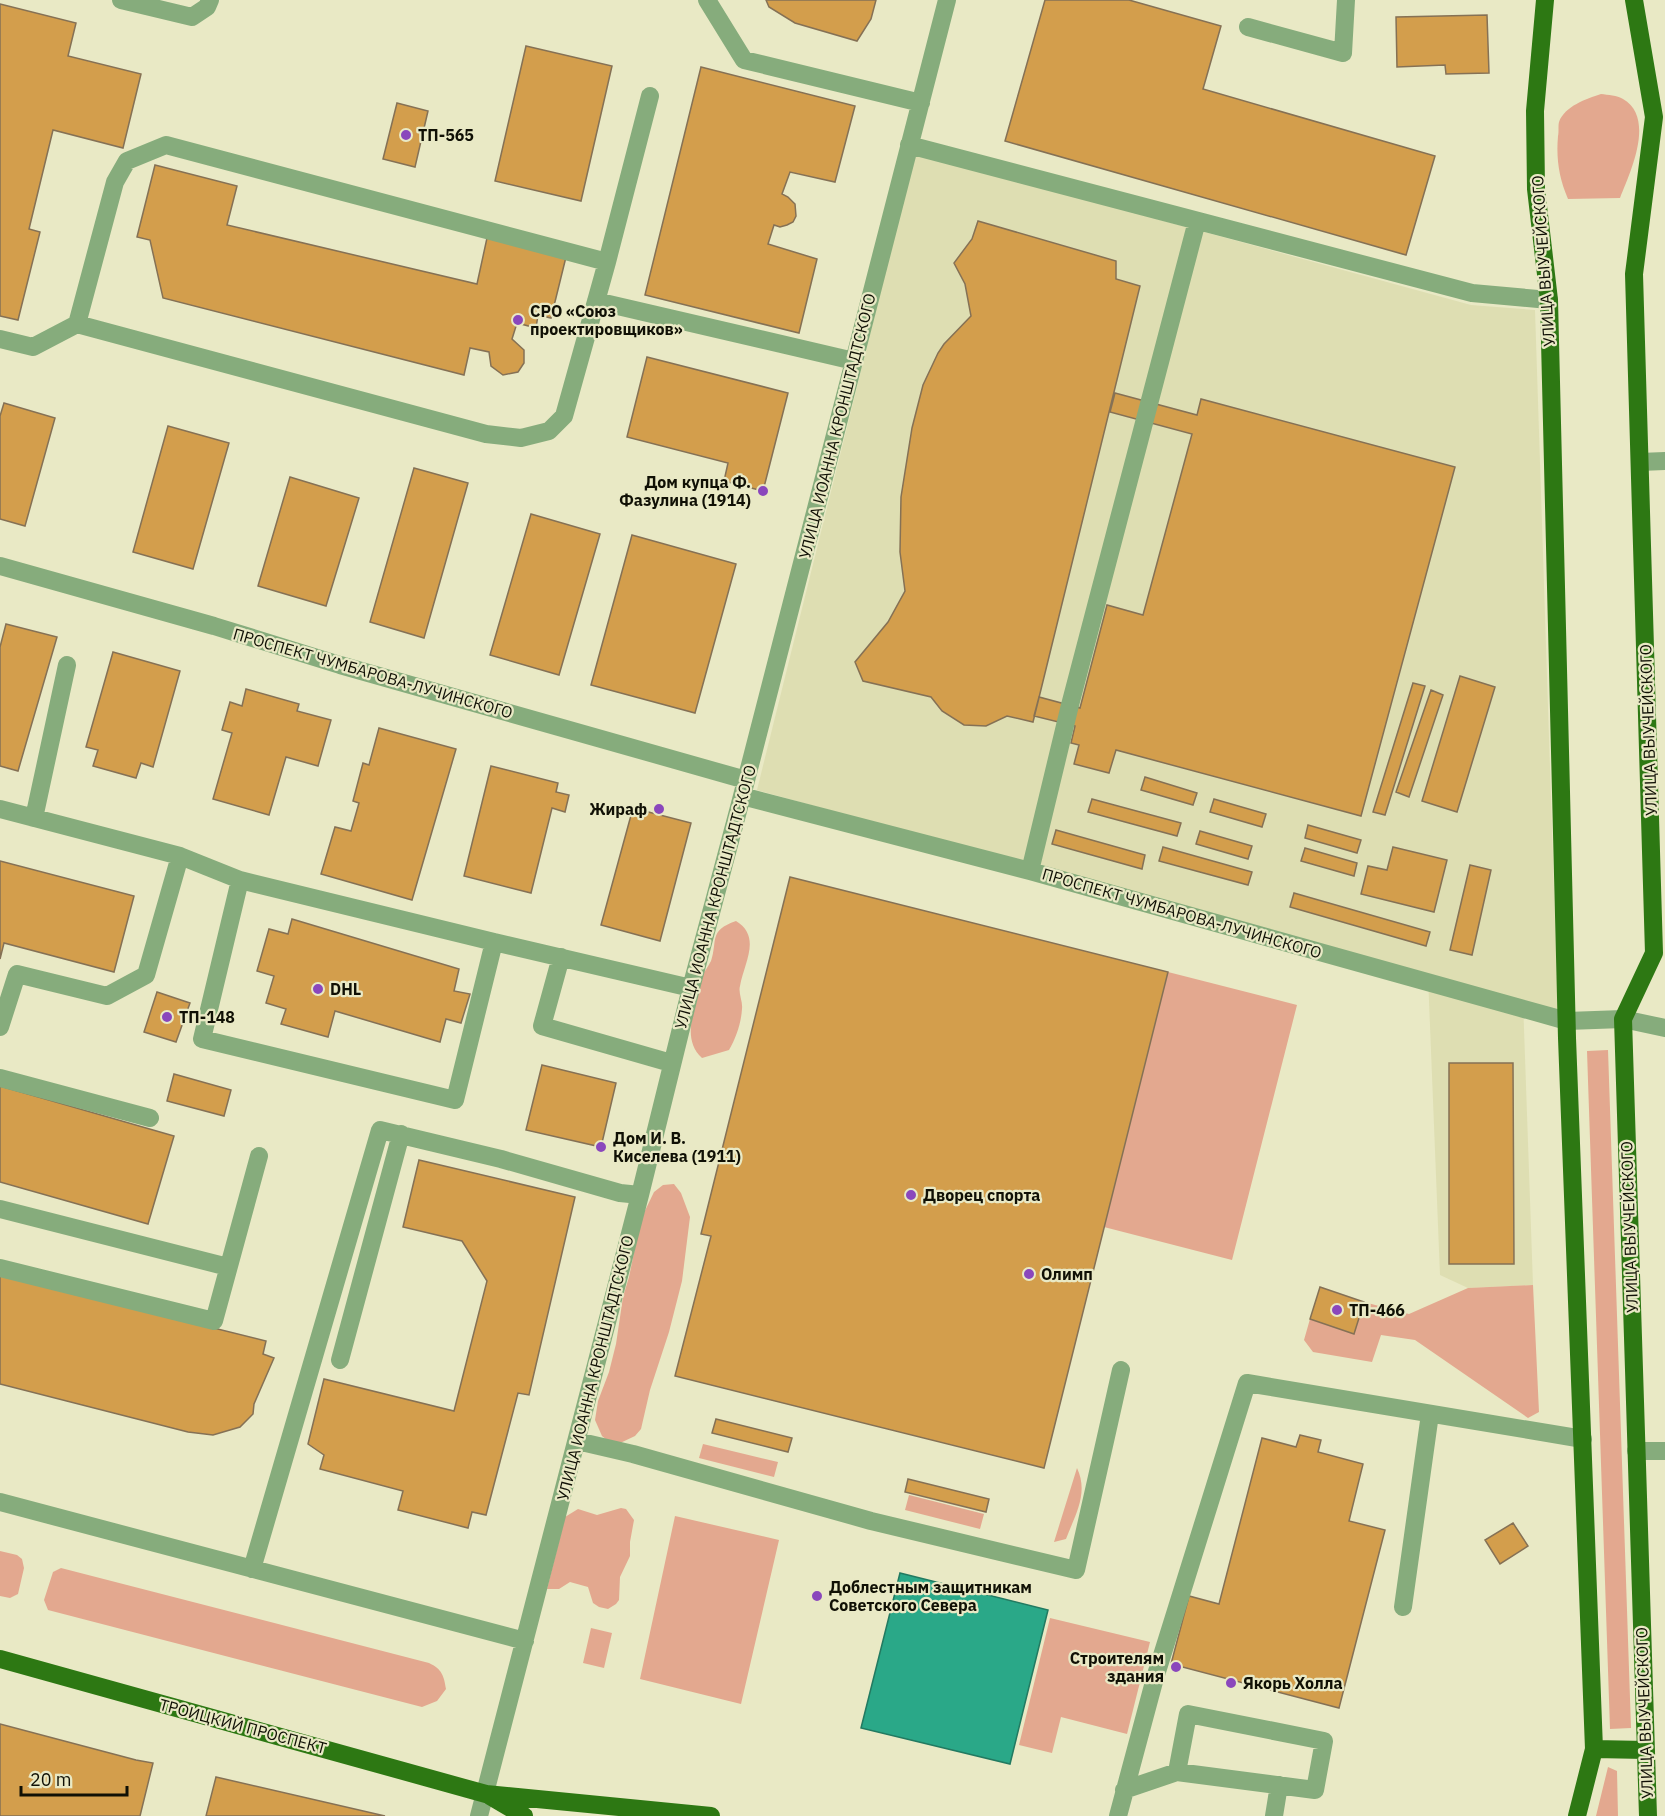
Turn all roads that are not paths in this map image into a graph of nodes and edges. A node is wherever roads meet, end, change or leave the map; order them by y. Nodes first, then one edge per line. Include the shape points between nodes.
1 (121, 0) edge
2 (210, 0) edge
3 (708, 0) edge
4 (947, 0) edge
5 (1346, 0) edge
6 (1545, 0) edge
7 (1634, 0) edge
8 (1248, 27) dead end
9 (650, 96) dead end
10 (921, 103) junction
11 (909, 145) junction
12 (1197, 221) junction
13 (607, 262) junction
14 (1549, 300) junction
15 (596, 301) junction
16 (77, 324) junction
17 (0, 339) edge
18 (854, 361) junction
19 (1665, 461) edge
20 (1640, 462) junction
21 (0, 566) edge
22 (67, 665) dead end
23 (744, 788) junction
24 (0, 809) edge
25 (34, 818) junction
26 (180, 856) junction
27 (1030, 871) junction
28 (240, 879) junction
29 (494, 942) junction
30 (561, 957) junction
31 (691, 988) junction
32 (1623, 1018) junction
33 (1567, 1021) junction
34 (0, 1027) edge
35 (1665, 1028) edge
36 (672, 1063) junction
37 (0, 1078) edge
38 (150, 1118) dead end
39 (401, 1134) junction
40 (260, 1156) dead end
41 (640, 1195) junction
42 (0, 1209) edge
43 (228, 1267) junction
44 (0, 1268) edge
45 (340, 1360) dead end
46 (1121, 1370) dead end
47 (1430, 1414) junction
48 (1583, 1439) junction
49 (577, 1441) junction
50 (1636, 1451) junction
51 (1665, 1451) edge
52 (0, 1502) edge
53 (252, 1569) junction
54 (1403, 1607) dead end
55 (525, 1641) junction
56 (0, 1659) edge
57 (1594, 1749) junction
58 (1646, 1750) junction
59 (1177, 1772) junction
60 (1279, 1785) junction
61 (1124, 1790) junction
62 (486, 1794) junction
63 (479, 1816) edge
64 (524, 1816) edge
65 (711, 1816) edge
66 (1118, 1816) edge
67 (1274, 1816) edge
68 (1577, 1816) edge
69 (1648, 1816) edge

1 - 2 street via 192,17 207,7
3 - 10 street via 744,60
4 - 10 street, УЛИЦА ИОАННА КРОНШТАДТСКОГО
5 - 8 street via 1343,52
6 - 14 main road, УЛИЦА ВЫУЧЕЙСКОГО via 1535,111 1536,189
7 - 20 main road, УЛИЦА ВЫУЧЕЙСКОГО via 1654,117 1634,274
9 - 13 street
10 - 11 street, УЛИЦА ИОАННА КРОНШТАДТСКОГО
11 - 12 street
11 - 18 street, УЛИЦА ИОАННА КРОНШТАДТСКОГО
12 - 14 street via 1472,293
12 - 27 street
13 - 15 street
13 - 16 street via 166,145 127,161 115,182
14 - 33 main road, УЛИЦА ВЫУЧЕЙСКОГО
15 - 16 street via 564,416 549,430 521,438 486,434
15 - 18 street
16 - 17 street via 33,347
18 - 23 street, УЛИЦА ИОАННА КРОНШТАДТСКОГО
19 - 20 street
20 - 32 main road, УЛИЦА ВЫУЧЕЙСКОГО via 1654,953
21 - 23 street, ПРОСПЕКТ ЧУМБАРОВА-ЛУЧИНСКОГО via 214,626
22 - 25 street
23 - 27 street, ПРОСПЕКТ ЧУМБАРОВА-ЛУЧИНСКОГО
23 - 31 street, УЛИЦА ИОАННА КРОНШТАДТСКОГО
24 - 25 street
25 - 26 street
26 - 28 street
26 - 34 street via 146,975 107,996 17,974
27 - 33 street, ПРОСПЕКТ ЧУМБАРОВА-ЛУЧИНСКОГО
28 - 29 street
28 - 29 street via 202,1040 455,1100
29 - 30 street
30 - 31 street
30 - 36 street via 542,1026
31 - 36 street, УЛИЦА ИОАННА КРОНШТАДТСКОГО
32 - 33 street, ПРОСПЕКТ ЧУМБАРОВА-ЛУЧИНСКОГО
32 - 35 street, ПРОСПЕКТ ЧУМБАРОВА-ЛУЧИНСКОГО
32 - 50 main road, УЛИЦА ВЫУЧЕЙСКОГО
33 - 48 main road, УЛИЦА ВЫУЧЕЙСКОГО
36 - 41 street, УЛИЦА ИОАННА КРОНШТАДТСКОГО
37 - 38 street
39 - 41 street
39 - 45 street
39 - 53 street via 380,1130
40 - 43 street
41 - 49 street, УЛИЦА ИОАННА КРОНШТАДТСКОГО
42 - 43 street
43 - 44 street via 214,1321
46 - 49 street via 1076,1570 871,1521
47 - 48 street
47 - 54 street
47 - 61 street via 1247,1383
48 - 57 main road, УЛИЦА ВЫУЧЕЙСКОГО
49 - 55 street, УЛИЦА ИОАННА КРОНШТАДТСКОГО
50 - 51 street
50 - 58 main road, УЛИЦА ВЫУЧЕЙСКОГО
52 - 53 street
53 - 55 street
55 - 62 street, УЛИЦА ИОАННА КРОНШТАДТСКОГО
56 - 62 main road, ТРОИЦКИЙ ПРОСПЕКТ
57 - 58 main road
57 - 68 main road, УЛИЦА ВЫУЧЕЙСКОГО
58 - 69 main road, УЛИЦА ВЫУЧЕЙСКОГО
59 - 60 street
59 - 60 street via 1188,1714 1324,1741 1315,1790
59 - 61 street
60 - 67 street
61 - 66 street
62 - 63 street, УЛИЦА ИОАННА КРОНШТАДТСКОГО
62 - 64 main road
62 - 65 main road

